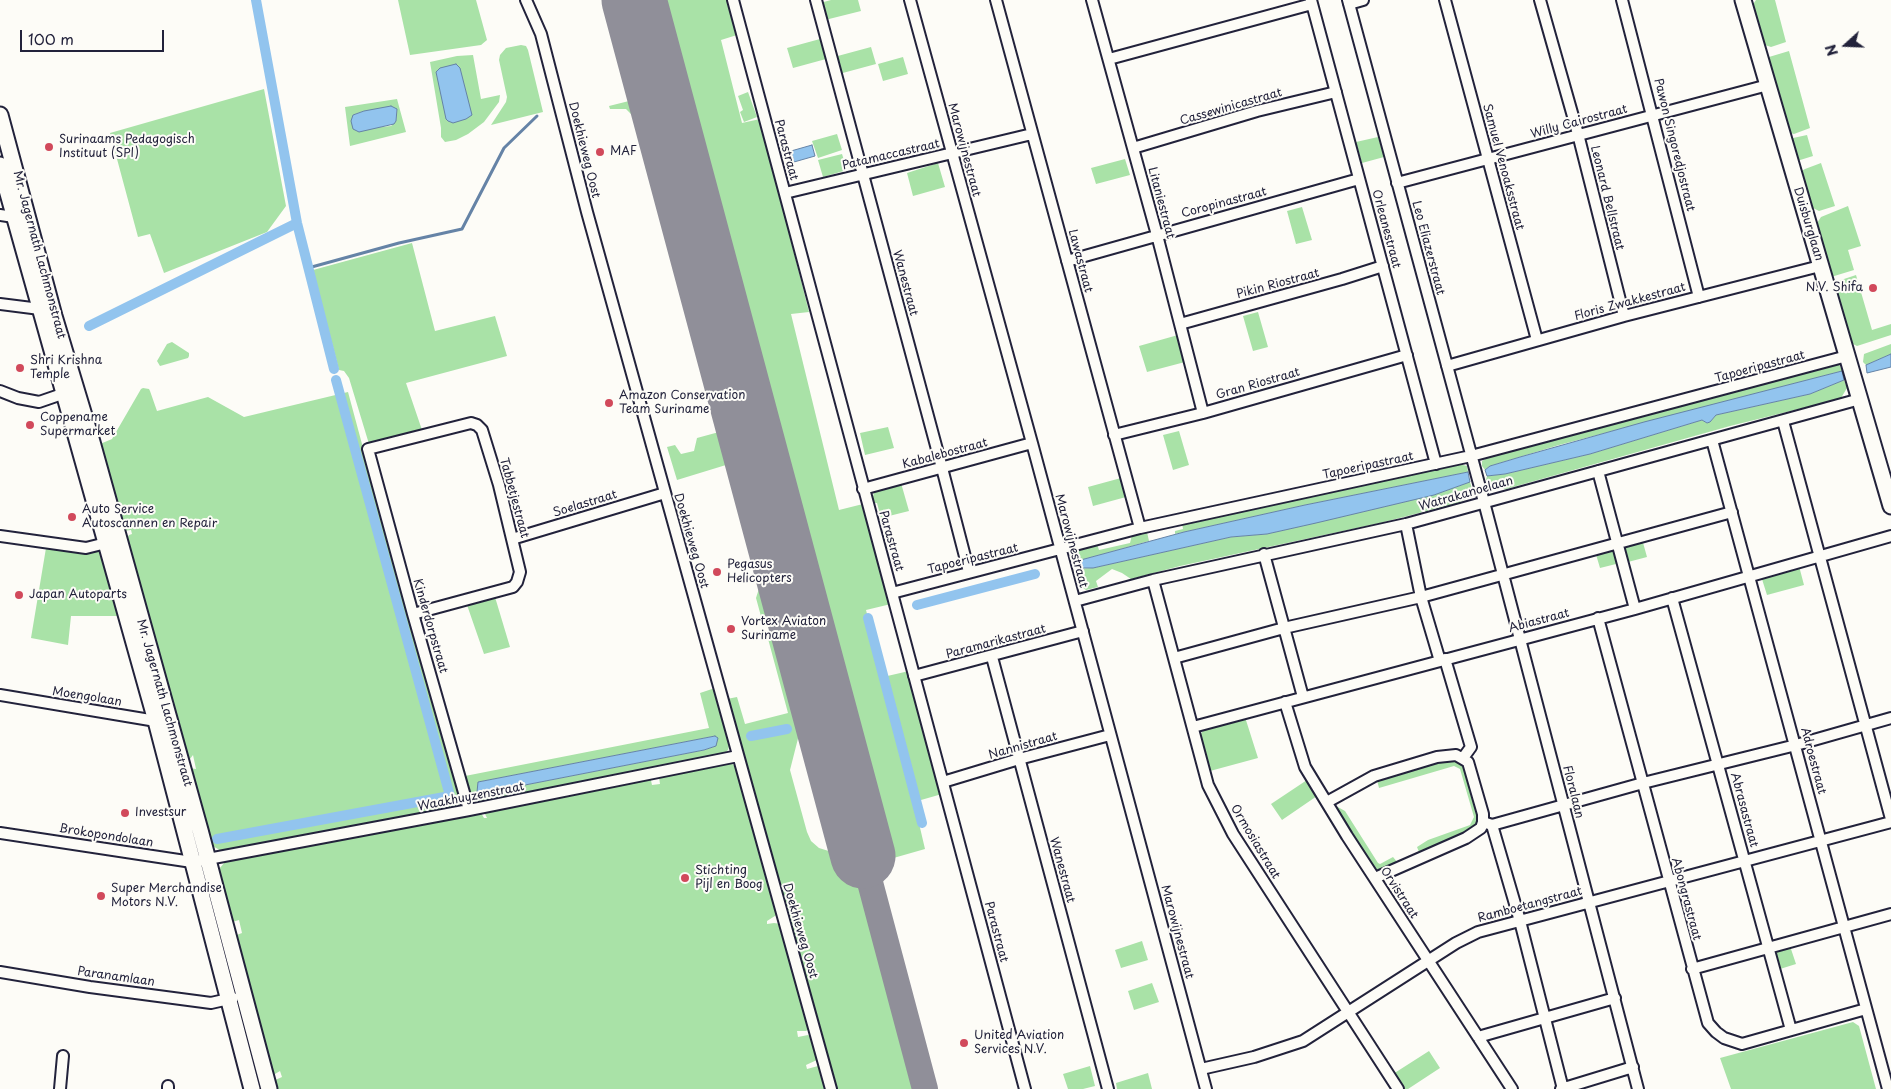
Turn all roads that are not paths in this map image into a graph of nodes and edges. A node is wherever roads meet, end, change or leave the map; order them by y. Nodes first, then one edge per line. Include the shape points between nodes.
1 (526, 0) edge
2 (733, 0) edge
3 (816, 0) edge
4 (910, 0) edge
5 (996, 0) edge
6 (1092, 0) edge
7 (1363, 0) edge
8 (1445, 0) edge
9 (1540, 0) edge
10 (1622, 0) edge
11 (1743, 0) edge
12 (1312, 2) edge
13 (1349, 2) edge
14 (1109, 59) junction
15 (1768, 84) junction
16 (1336, 92) junction
17 (0, 115) edge
18 (1654, 115) junction
19 (1032, 134) junction
20 (1578, 134) junction
21 (1133, 148) junction
22 (952, 153) junction
23 (1488, 160) junction
24 (0, 165) edge
25 (862, 174) junction
26 (1359, 179) junction
27 (1397, 183) junction
28 (785, 193) junction
29 (14, 215) edge
30 (1157, 235) junction
31 (1067, 261) junction
32 (1382, 266) junction
33 (1820, 266) junction
34 (1699, 297) junction
35 (0, 304) edge
36 (40, 309) junction
37 (1624, 316) junction
38 (1180, 324) junction
39 (1537, 340) junction
40 (1407, 355) junction
41 (1847, 356) junction
42 (1447, 366) junction
43 (0, 391) edge
44 (70, 391) junction
45 (1860, 399) junction
46 (1203, 412) junction
47 (1783, 421) junction
48 (1114, 435) junction
49 (1712, 440) junction
50 (1032, 443) junction
51 (368, 449) joint
52 (1471, 456) junction
53 (1436, 464) junction
54 (942, 468) junction
55 (1598, 471) junction
56 (863, 489) junction
57 (665, 493) junction
58 (1484, 502) junction
59 (1891, 506) edge
60 (1732, 512) junction
61 (1406, 524) junction
62 (1140, 528) junction
63 (0, 536) edge
64 (1891, 536) edge
65 (512, 539) junction
66 (112, 541) junction
67 (1618, 542) junction
68 (1060, 550) junction
69 (1264, 554) junction
70 (1820, 557) junction
71 (969, 572) junction
72 (1502, 574) junction
73 (1749, 576) junction
74 (1153, 580) junction
75 (892, 593) junction
76 (1421, 597) junction
77 (1672, 598) junction
78 (1075, 601) junction
79 (1635, 608) junction
80 (413, 614) junction
81 (1598, 618) junction
82 (1284, 628) junction
83 (1083, 631) junction
84 (1520, 639) junction
85 (992, 657) junction
86 (1174, 658) junction
87 (1442, 660) junction
88 (914, 676) junction
89 (0, 695) edge
90 (1303, 697) junction
91 (1285, 702) junction
92 (1891, 718) edge
93 (162, 719) junction
94 (1866, 726) junction
95 (1193, 727) junction
96 (1110, 735) junction
97 (1796, 745) junction
98 (738, 756) junction
99 (1463, 758) junction
100 (1019, 759) junction
101 (1719, 764) junction
102 (943, 782) junction
103 (1643, 783) junction
104 (1327, 802) junction
105 (1563, 804) junction
106 (469, 810) junction
107 (1891, 821) edge
108 (1488, 824) junction
109 (0, 833) edge
110 (1820, 841) junction
111 (208, 860) junction
112 (1745, 861) junction
113 (192, 862) junction
114 (1375, 878) junction
115 (1668, 882) junction
116 (1588, 902) junction
117 (1891, 914) edge
118 (1520, 921) junction
119 (1844, 927) junction
120 (1768, 947) junction
121 (1427, 961) junction
122 (1692, 969) junction
123 (0, 972) edge
124 (245, 995) junction
125 (1615, 998) junction
126 (228, 999) junction
127 (1866, 1009) junction
128 (1348, 1012) junction
129 (1544, 1018) junction
130 (1792, 1030) junction
131 (1478, 1037) junction
132 (63, 1056) dead end
133 (1633, 1067) junction
134 (1201, 1070) junction
135 (60, 1089) edge
136 (252, 1089) edge
137 (269, 1089) edge
138 (831, 1089) edge
139 (1024, 1089) edge
140 (1108, 1089) edge
141 (1206, 1089) edge
142 (1398, 1089) edge
143 (1512, 1089) edge
144 (1562, 1089) edge
145 (1638, 1089) edge
146 (1889, 1089) edge

1 - 57 street, Doekhieweg Oost via 541,34
2 - 28 street, Parastraat
3 - 25 street, Wanestraat
4 - 22 street, Marowijnestraat
5 - 19 street, Lawastraat
6 - 14 street, Litaniestraat
7 - 13 street
8 - 23 street, Samuel Venoaksstraat
9 - 20 street, Leonard Bellstraat
10 - 18 street, Pawon Singoredjostraat
11 - 15 main road, Duisburglaan
12 - 14 street
12 - 16 street, Orleanestraat
13 - 27 street, Leo Eliazerstraat
14 - 21 street, Litaniestraat
15 - 18 street, Willy Cairostraat
15 - 33 main road, Duisburglaan
16 - 21 street, Cassewinicastraat via 1257,111
16 - 26 street, Orleanestraat
17 - 29 main road, Mr. Jagernath Lachmonstraat
18 - 20 street, Willy Cairostraat
18 - 34 street, Pawon Singoredjostraat
19 - 22 street, Patamaccastraat
19 - 31 street, Lawastraat
20 - 23 street, Willy Cairostraat
20 - 37 street, Leonard Bellstraat
21 - 30 street, Litaniestraat
22 - 25 street, Patamaccastraat
22 - 50 street, Marowijnestraat
23 - 27 street, Willy Cairostraat
23 - 39 street, Samuel Venoaksstraat
24 - 29 main road, Mr. Jagernath Lachmonstraat
25 - 28 street, Patamaccastraat
25 - 54 street, Wanestraat
26 - 30 street, Coropinastraat
26 - 32 street, Orleanestraat
27 - 42 street, Leo Eliazerstraat
28 - 56 street, Parastraat
29 - 36 main road, Mr. Jagernath Lachmonstraat
29 - 44 main road, Mr. Jagernath Lachmonstraat via 54,316
30 - 31 street, Coropinastraat
30 - 38 street, Litaniestraat
31 - 48 street, Lawastraat
32 - 38 street, Pikin Riostraat
32 - 40 street, Orleanestraat
33 - 34 street, Floris Zwakkestraat
33 - 41 main road, Duisburglaan
34 - 37 street, Floris Zwakkestraat
35 - 36 street
36 - 44 main road, Mr. Jagernath Lachmonstraat
37 - 39 street, Floris Zwakkestraat
38 - 46 street, Litaniestraat
39 - 42 street, Floris Zwakkestraat
40 - 46 street, Gran Riostraat
40 - 53 street, Orleanestraat
41 - 45 main road, Duisburglaan
41 - 52 street, Tapoeripastraat
42 - 52 street, Leo Eliazerstraat
43 - 44 street via 39,402
44 - 66 main road, Mr. Jagernath Lachmonstraat
45 - 47 street, Watrakanoelaan
45 - 59 main road, Duisburglaan
46 - 48 street, Gran Riostraat
47 - 49 street, Watrakanoelaan
47 - 70 street
48 - 62 street, Lawastraat
49 - 55 street, Watrakanoelaan
49 - 60 street, Adroestraat
50 - 54 street, Kabalebostraat
50 - 68 street, Marowijnestraat
51 - 65 street, Tabbetjestraat via 471,423 477,425 482,430 499,485
51 - 80 street, Kinderdorpstraat
52 - 53 street, Tapoeripastraat
52 - 58 street, Leo Eliazerstraat
53 - 62 street, Tapoeripastraat
54 - 56 street, Kabalebostraat
54 - 71 street, Wanestraat
55 - 58 street, Watrakanoelaan
55 - 67 street
56 - 75 street, Parastraat
57 - 65 street, Soelastraat
57 - 98 street, Doekhieweg Oost
58 - 61 street, Watrakanoelaan
58 - 72 street, Floralaan
60 - 67 street
60 - 73 street, Adroestraat
61 - 69 street, Watrakanoelaan
61 - 76 street
62 - 68 street, Tapoeripastraat
63 - 66 street via 86,548
64 - 70 street, Abiastraat
65 - 80 street, Tabbetjestraat via 520,572 513,587
66 - 93 main road, Mr. Jagernath Lachmonstraat
67 - 72 street
67 - 79 street
68 - 71 street, Tapoeripastraat
68 - 78 street, Marowijnestraat
69 - 74 street, Watrakanoelaan
69 - 82 street
70 - 73 street, Abiastraat
70 - 94 street
71 - 75 street, Tapoeripastraat
72 - 76 street
72 - 84 street, Floralaan
73 - 77 street, Abiastraat
73 - 97 street, Adroestraat
74 - 78 street, Watrakanoelaan
74 - 86 street, Ormosiastraat
75 - 88 street, Parastraat
76 - 82 street
76 - 87 street
77 - 79 street, Abiastraat
77 - 101 street, Abrasastraat
78 - 83 street, Marowijnestraat
79 - 81 street, Abiastraat
80 - 106 street, Kinderdorpstraat
81 - 84 street, Abiastraat
81 - 103 street, Abongrastraat
82 - 86 street
82 - 90 street
83 - 85 street, Paramarikastraat
83 - 96 street, Marowijnestraat
84 - 87 street, Abiastraat
84 - 105 street, Floralaan
85 - 88 street, Paramarikastraat
85 - 100 street, Wanestraat
86 - 95 street, Ormosiastraat
87 - 90 street, Abiastraat
87 - 99 street via 1471,747
88 - 102 street, Parastraat
89 - 93 street, Moengolaan
90 - 91 street, Abiastraat
91 - 95 street, Abiastraat
91 - 104 street, Orvistraat via 1305,767
92 - 94 street
93 - 111 main road, Mr. Jagernath Lachmonstraat
93 - 113 main road, Mr. Jagernath Lachmonstraat
94 - 97 street
94 - 107 street
95 - 128 street, Ormosiastraat via 1208,785 1233,834
96 - 100 street, Nannistraat
96 - 134 street, Marowijnestraat
97 - 101 street
97 - 110 street, Adroestraat
98 - 106 street, Waakhuyzenstraat
98 - 138 street, Doekhieweg Oost
99 - 104 street via 1437,757 1374,776
99 - 108 street via 1471,769
100 - 102 street, Nannistraat
100 - 140 street, Wanestraat
101 - 103 street
101 - 112 street, Abrasastraat
102 - 139 street, Parastraat
103 - 105 street
103 - 115 street, Abongrastraat
104 - 114 street, Orvistraat
105 - 108 street
105 - 116 street, Floralaan
106 - 111 street, Waakhuyzenstraat
107 - 110 street, Ramboetangstraat
108 - 114 street via 1466,838
108 - 118 street
109 - 113 street, Brokopondolaan
110 - 112 street, Ramboetangstraat
110 - 119 street, Adroestraat
111 - 113 street, Brokopondolaan
111 - 124 main road, Mr. Jagernath Lachmonstraat
112 - 115 street, Ramboetangstraat
112 - 120 street, Abrasastraat
113 - 126 main road, Mr. Jagernath Lachmonstraat
114 - 121 street, Orvistraat
115 - 116 street, Ramboetangstraat
115 - 122 street, Abongrastraat
116 - 118 street, Ramboetangstraat
116 - 125 street, Floralaan
117 - 119 street
118 - 121 street, Ramboetangstraat via 1478,932
118 - 129 street
119 - 120 street
119 - 127 street, Adroestraat
120 - 122 street
120 - 130 street, Abrasastraat
121 - 128 street, Ramboetangstraat
121 - 131 street, Orvistraat
122 - 130 street, Abongrastraat via 1708,1022 1724,1038 1742,1044
123 - 126 street, Paranamlaan via 211,1003
124 - 126 street, Paranamlaan
124 - 137 main road, Mr. Jagernath Lachmonstraat
125 - 129 street
125 - 133 street, Floralaan
126 - 136 main road, Mr. Jagernath Lachmonstraat
127 - 130 street, Abongrastraat
127 - 146 street, Adroestraat
128 - 134 street, Ramboetangstraat via 1303,1041
128 - 142 street, Ormosiastraat
129 - 131 street
129 - 144 street
131 - 143 street, Orvistraat
132 - 135 street
133 - 144 street
133 - 145 street, Floralaan
134 - 141 street, Marowijnestraat

